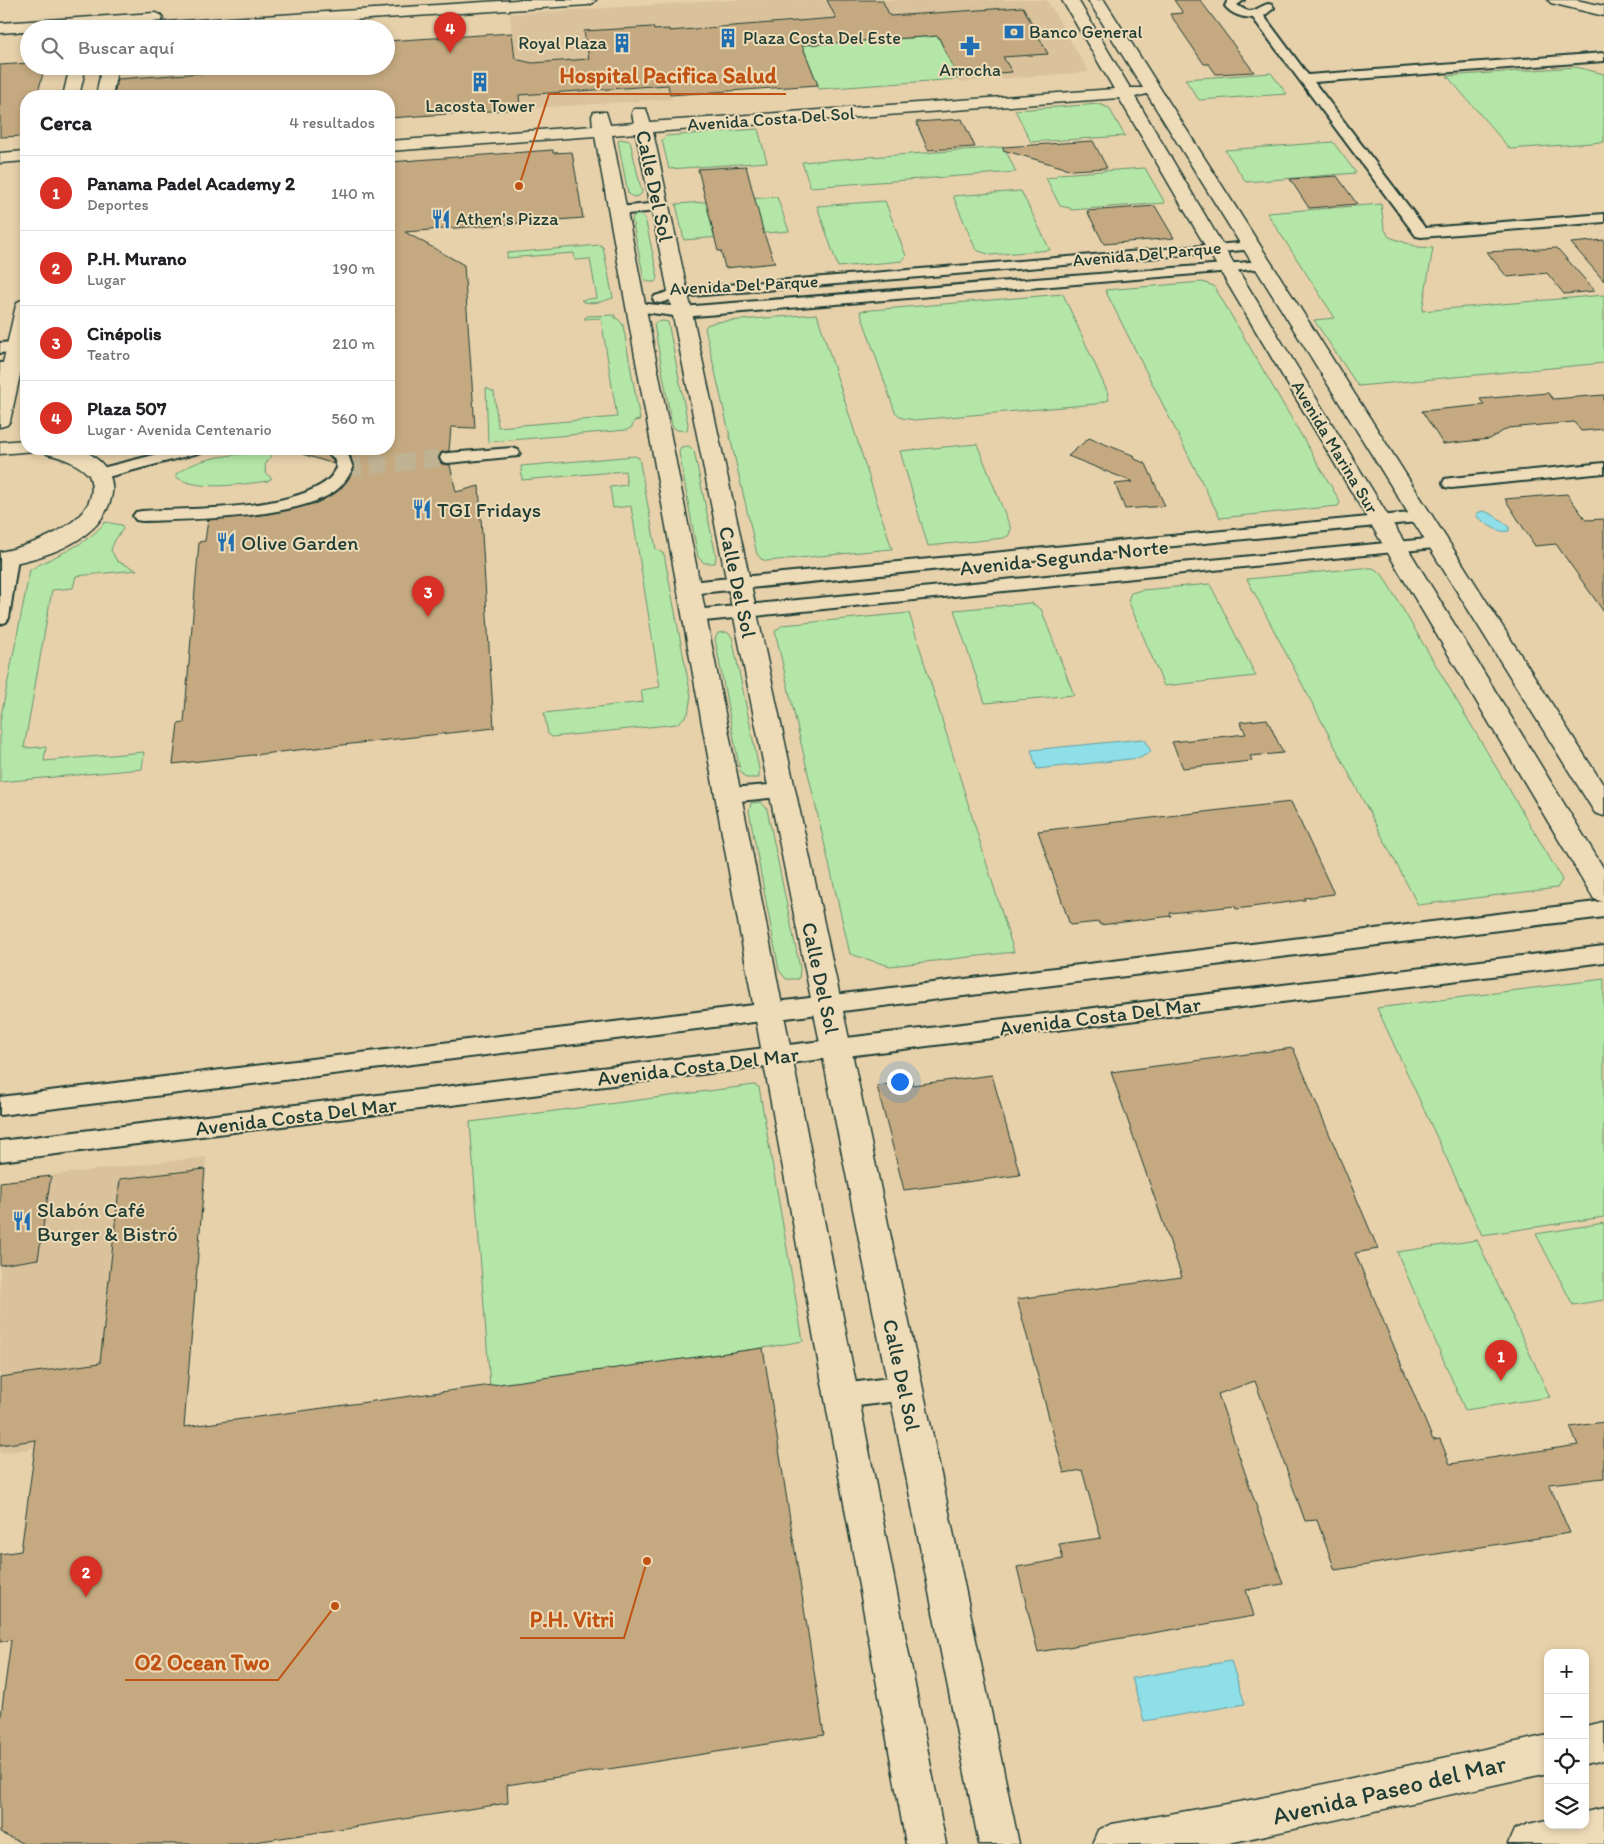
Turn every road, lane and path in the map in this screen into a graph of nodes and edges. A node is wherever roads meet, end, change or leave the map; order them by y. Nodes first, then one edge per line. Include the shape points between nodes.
1 (429, 0) edge
2 (588, 0) edge
3 (1070, 0) edge
4 (1096, 0) edge
5 (1238, 0) edge
6 (1257, 0) edge
7 (1556, 0) edge
8 (491, 3) edge
9 (1604, 11) edge
10 (1256, 14) junction
11 (88, 19) edge
12 (119, 19) edge
13 (258, 20) edge
14 (20, 26) edge
15 (0, 28) edge
16 (20, 37) edge
17 (0, 38) edge
18 (1604, 57) edge
19 (76, 75) edge
20 (108, 75) edge
21 (1305, 79) junction
22 (1149, 85) junction
23 (1120, 87) junction
24 (72, 90) edge
25 (105, 90) edge
26 (642, 121) junction
27 (601, 124) junction
28 (395, 131) edge
29 (395, 145) edge
30 (20, 156) edge
31 (0, 158) edge
32 (20, 171) edge
33 (0, 173) edge
34 (660, 207) junction
35 (618, 211) junction
36 (1604, 218) edge
37 (1251, 246) junction
38 (1216, 249) junction
39 (1262, 265) junction
40 (1227, 268) junction
41 (680, 302) junction
42 (636, 306) junction
43 (20, 326) edge
44 (14, 347) edge
45 (13, 367) edge
46 (0, 422) edge
47 (20, 446) edge
48 (0, 448) edge
49 (512, 453) dead end
50 (72, 455) edge
51 (173, 455) edge
52 (341, 455) edge
53 (448, 458) tunnel mouth
54 (1604, 468) edge
55 (100, 474) junction
56 (1451, 482) dead end
57 (142, 516) dead end
58 (1422, 517) junction
59 (1380, 521) junction
60 (1438, 543) junction
61 (1396, 547) junction
62 (5, 558) edge
63 (738, 584) junction
64 (689, 588) junction
65 (744, 611) junction
66 (694, 616) junction
67 (0, 618) edge
68 (782, 791) junction
69 (729, 795) junction
70 (1604, 807) edge
71 (1604, 892) edge
72 (1604, 909) edge
73 (1604, 954) edge
74 (826, 1004) junction
75 (770, 1011) junction
76 (836, 1048) junction
77 (778, 1056) junction
78 (0, 1106) edge
79 (0, 1151) edge
80 (905, 1388) junction
81 (842, 1396) junction
82 (1604, 1741) edge
83 (1589, 1744) edge
84 (1544, 1755) edge
85 (1604, 1828) edge
86 (926, 1844) edge
87 (999, 1844) edge
88 (1112, 1844) edge
89 (1528, 1844) edge

1 - 12 street
2 - 8 street
3 - 23 street, Avenida Marina Sur
4 - 22 street, Avenida Marina Sur
5 - 10 street via 1231,4 1234,10
6 - 10 street via 1268,8
7 - 9 street
8 - 13 street
10 - 21 street
11 - 12 street
14 - 15 street
16 - 17 street
18 - 21 street
19 - 24 street
20 - 25 street
21 - 36 street via 1421,233
22 - 23 street, Avenida Costa Del Sol
22 - 37 street, Avenida Marina Sur
23 - 26 street, Avenida Costa Del Sol
23 - 38 street, Avenida Marina Sur
26 - 27 street, Avenida Costa Del Sol
26 - 34 street, Calle Del Sol
27 - 28 street, Avenida Costa Del Sol
27 - 29 street, Avenida Costa Del Sol
27 - 35 street, Calle Del Sol
30 - 31 street
32 - 33 street
34 - 35 street
34 - 41 street, Calle Del Sol
35 - 42 street, Calle Del Sol
37 - 38 street, Avenida Del Parque
37 - 39 street, Avenida Marina Sur
38 - 40 street, Avenida Marina Sur
38 - 41 street, Avenida Del Parque
39 - 40 street, Avenida Del Parque
39 - 58 street, Avenida Marina Sur
40 - 41 street, Avenida Del Parque
40 - 59 street, Avenida Marina Sur
41 - 42 street, Avenida Del Parque
41 - 63 street, Calle Del Sol
42 - 64 street, Calle Del Sol
43 - 44 street
44 - 45 street
45 - 46 street
47 - 48 street
49 - 53 street
50 - 55 street via 86,460
51 - 55 street
52 - 57 street via 345,468 340,479 326,490 303,498 225,511
54 - 56 street
55 - 62 street via 103,486 101,500 72,533 51,544
58 - 59 street, Avenida Segunda Norte
58 - 60 street, Avenida Marina Sur
59 - 61 street, Avenida Marina Sur
59 - 63 street, Avenida Segunda Norte
60 - 61 street, Avenida Segunda Norte
60 - 70 street, Avenida Marina Sur
61 - 65 street, Avenida Segunda Norte
61 - 71 street, Avenida Marina Sur
62 - 67 street
63 - 64 street, Avenida Segunda Norte
63 - 65 street, Calle Del Sol
64 - 66 street, Calle Del Sol
65 - 66 street, Avenida Segunda Norte
65 - 68 street, Calle Del Sol
66 - 69 street, Calle Del Sol
68 - 69 street
68 - 74 street, Calle Del Sol
69 - 75 street, Calle Del Sol
72 - 74 street
73 - 76 street, Avenida Costa Del Mar
74 - 75 street
74 - 76 street, Calle Del Sol
75 - 77 street, Calle Del Sol
75 - 78 street
76 - 77 street, Avenida Costa Del Mar
76 - 80 street, Calle Del Sol
77 - 79 street, Avenida Costa Del Mar
77 - 81 street, Calle Del Sol
80 - 81 street
80 - 87 street, Calle Del Sol
81 - 86 street, Calle Del Sol
82 - 83 street
84 - 88 street, Avenida Paseo del Mar via 1256,1819
85 - 89 street

